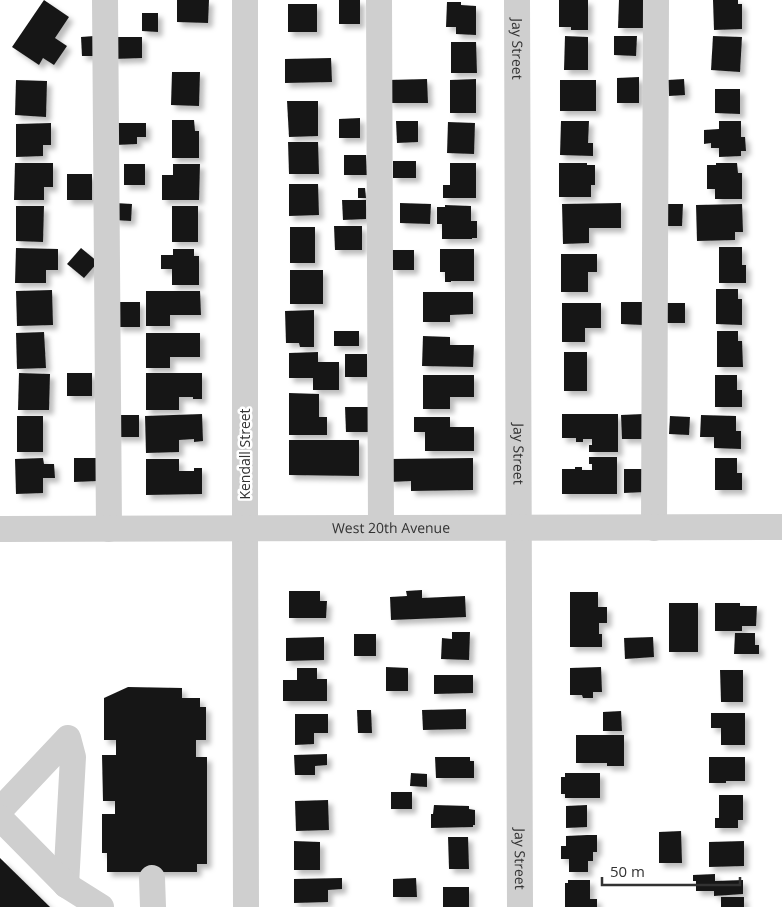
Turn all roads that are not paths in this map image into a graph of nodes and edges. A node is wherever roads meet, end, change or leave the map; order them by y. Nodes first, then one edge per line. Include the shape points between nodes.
1 (105, 0) edge
2 (245, 0) edge
3 (380, 0) edge
4 (517, 0) edge
5 (656, 0) edge
6 (782, 527) edge
7 (244, 528) junction
8 (381, 528) junction
9 (520, 528) junction
10 (654, 528) junction
11 (0, 529) edge
12 (108, 529) junction
13 (0, 810) edge
14 (0, 818) edge
15 (152, 878) dead end
16 (66, 884) junction
17 (101, 907) edge
18 (153, 907) edge
19 (246, 907) edge
20 (520, 907) edge

1 - 12 street
2 - 7 street, Kendall Street
3 - 8 street
4 - 9 street, Jay Street
5 - 10 street
6 - 10 street, West 20th Avenue
7 - 8 street, West 20th Avenue
7 - 12 street, West 20th Avenue
7 - 19 street, Kendall Street
8 - 9 street, West 20th Avenue
9 - 10 street, West 20th Avenue
9 - 20 street, Jay Street
11 - 12 street, West 20th Avenue
13 - 16 street via 68,738 73,757
14 - 16 street
15 - 18 street
16 - 17 street

